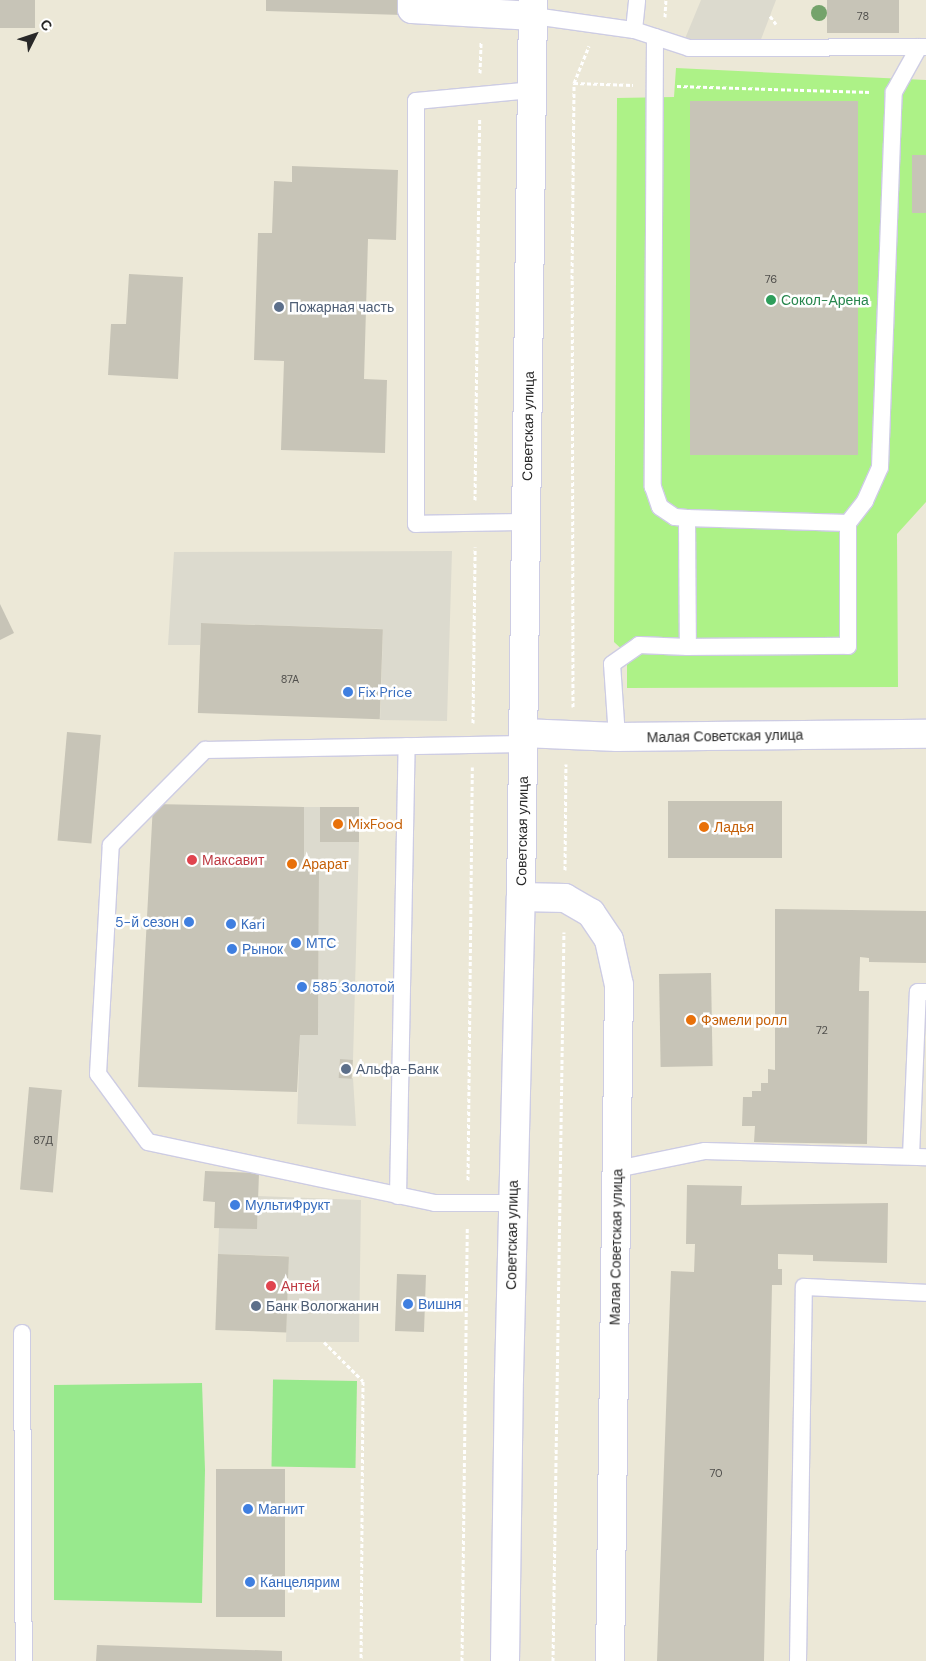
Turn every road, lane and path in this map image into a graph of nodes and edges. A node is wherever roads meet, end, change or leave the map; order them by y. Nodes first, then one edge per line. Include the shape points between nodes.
1 (412, 0) edge
2 (637, 0) edge
3 (534, 8) edge
4 (481, 13) junction
5 (598, 24) junction
6 (634, 30) junction
7 (654, 37) junction
8 (923, 47) edge
9 (574, 83) junction
10 (638, 85) dead end
11 (675, 86) dead end
12 (532, 90) junction
13 (894, 92) junction
14 (480, 94) junction
15 (687, 518) junction
16 (526, 522) junction
17 (475, 523) junction
18 (848, 523) junction
19 (688, 647) junction
20 (473, 733) dead end
21 (926, 734) edge
22 (573, 736) junction
23 (617, 737) junction
24 (523, 738) junction
25 (407, 746) junction
26 (472, 763) dead end
27 (521, 897) junction
28 (565, 898) junction
29 (926, 992) edge
30 (919, 1156) edge
31 (617, 1168) junction
32 (468, 1182) dead end
33 (398, 1196) junction
34 (513, 1202) junction
35 (467, 1222) dead end
36 (926, 1293) edge
37 (22, 1333) dead end
38 (324, 1342) dead end
39 (24, 1661) edge
40 (361, 1661) edge
41 (462, 1661) edge
42 (506, 1661) edge
43 (553, 1661) edge
44 (610, 1661) edge
45 (798, 1661) edge

1 - 4 main road via 412,9
2 - 6 lane
3 - 4 main road
3 - 5 lane
3 - 12 main road, Советская улица
4 - 14 path
5 - 6 lane
5 - 9 path
6 - 7 lane
7 - 8 lane via 689,48
7 - 15 lane via 653,487 660,507 675,518
8 - 13 lane
9 - 10 path
9 - 22 path
11 - 13 path
12 - 14 lane
12 - 16 main road, Советская улица
13 - 18 lane via 880,467 866,501
14 - 17 path
14 - 17 lane via 416,101 416,524
15 - 18 lane
15 - 19 lane
16 - 17 lane
16 - 24 main road, Советская улица
17 - 20 path
18 - 19 lane via 848,646
19 - 23 lane via 639,645 612,664
21 - 23 main road, Малая Советская улица
22 - 23 main road, Малая Советская улица
22 - 24 main road, Малая Советская улица
22 - 28 path via 566,752
24 - 25 lane
24 - 27 main road, Советская улица
25 - 33 lane
25 - 33 lane via 204,750 111,844 98,1074 148,1142
26 - 32 path
27 - 28 main road, Малая Советская улица
27 - 34 main road, Советская улица
28 - 31 main road, Малая Советская улица via 591,912 609,940 619,985
28 - 43 path
29 - 30 lane via 918,992
30 - 31 lane via 705,1151
31 - 44 main road, Малая Советская улица
33 - 34 lane via 435,1203
34 - 42 main road, Советская улица
35 - 41 path
36 - 45 lane via 804,1287
37 - 39 lane
38 - 40 path via 363,1381

